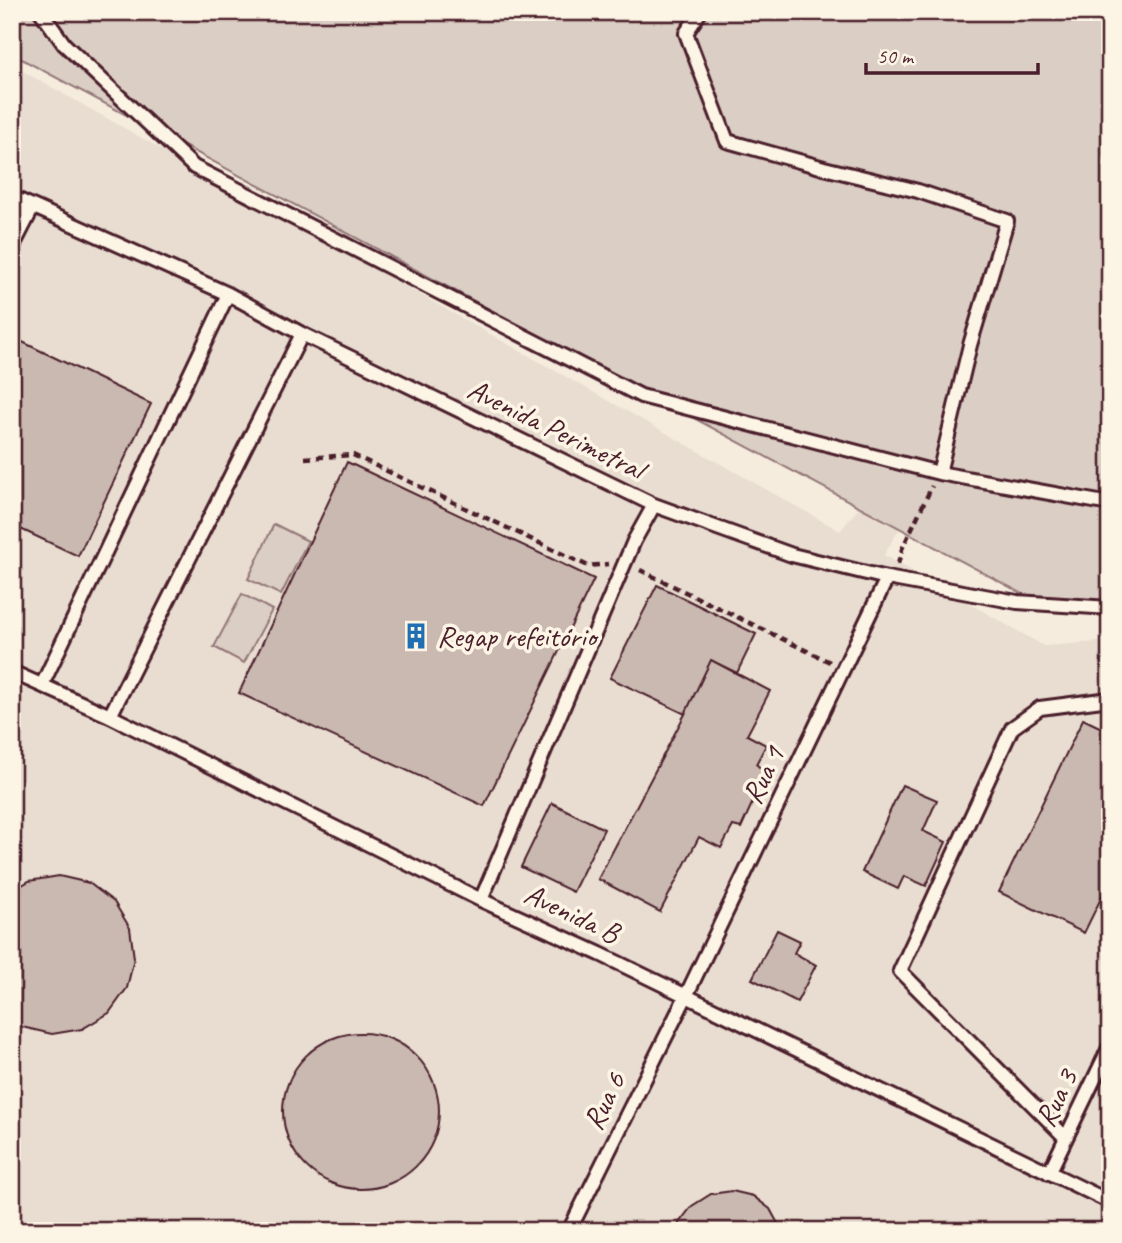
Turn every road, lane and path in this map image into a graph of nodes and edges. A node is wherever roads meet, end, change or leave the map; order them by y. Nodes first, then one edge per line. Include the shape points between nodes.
1 (41, 12) edge
2 (701, 12) edge
3 (12, 197) edge
4 (33, 208) junction
5 (12, 212) edge
6 (12, 248) edge
7 (228, 294) junction
8 (302, 334) junction
9 (305, 458) dead end
10 (939, 472) junction
11 (926, 499) dead end
12 (1110, 504) edge
13 (653, 505) junction
14 (902, 549) dead end
15 (624, 563) junction
16 (887, 578) junction
17 (1110, 608) edge
18 (844, 669) junction
19 (12, 672) edge
20 (42, 685) junction
21 (1110, 699) edge
22 (110, 716) junction
23 (481, 900) junction
24 (686, 996) junction
25 (1110, 1046) edge
26 (1066, 1138) junction
27 (1049, 1173) junction
28 (1110, 1202) edge
29 (569, 1231) edge

1 - 10 lane via 64,44 194,167 641,396
2 - 10 lane via 686,33 727,141 918,191 1007,221
3 - 4 lane, Avenida Perimetral
4 - 5 lane
4 - 6 lane
4 - 7 lane, Avenida Perimetral
7 - 8 lane, Avenida Perimetral
7 - 20 lane
8 - 13 lane, Avenida Perimetral
8 - 22 lane
9 - 15 path via 354,455 588,566
10 - 12 lane
11 - 14 path
13 - 15 lane
13 - 16 lane, Avenida Perimetral via 792,555
15 - 18 path
15 - 23 lane
16 - 17 lane, Avenida Perimetral via 1017,602
16 - 18 lane, Rua 1
18 - 24 lane, Rua 1
19 - 20 lane, Avenida B
20 - 22 lane, Avenida B
21 - 26 lane via 1040,708 1013,728 900,971
22 - 23 lane, Avenida B
23 - 24 lane, Avenida B
24 - 27 lane, Avenida B
24 - 29 lane, Rua 6
25 - 26 lane, Rua 3
26 - 27 lane, Rua 3
27 - 28 lane, Avenida B

